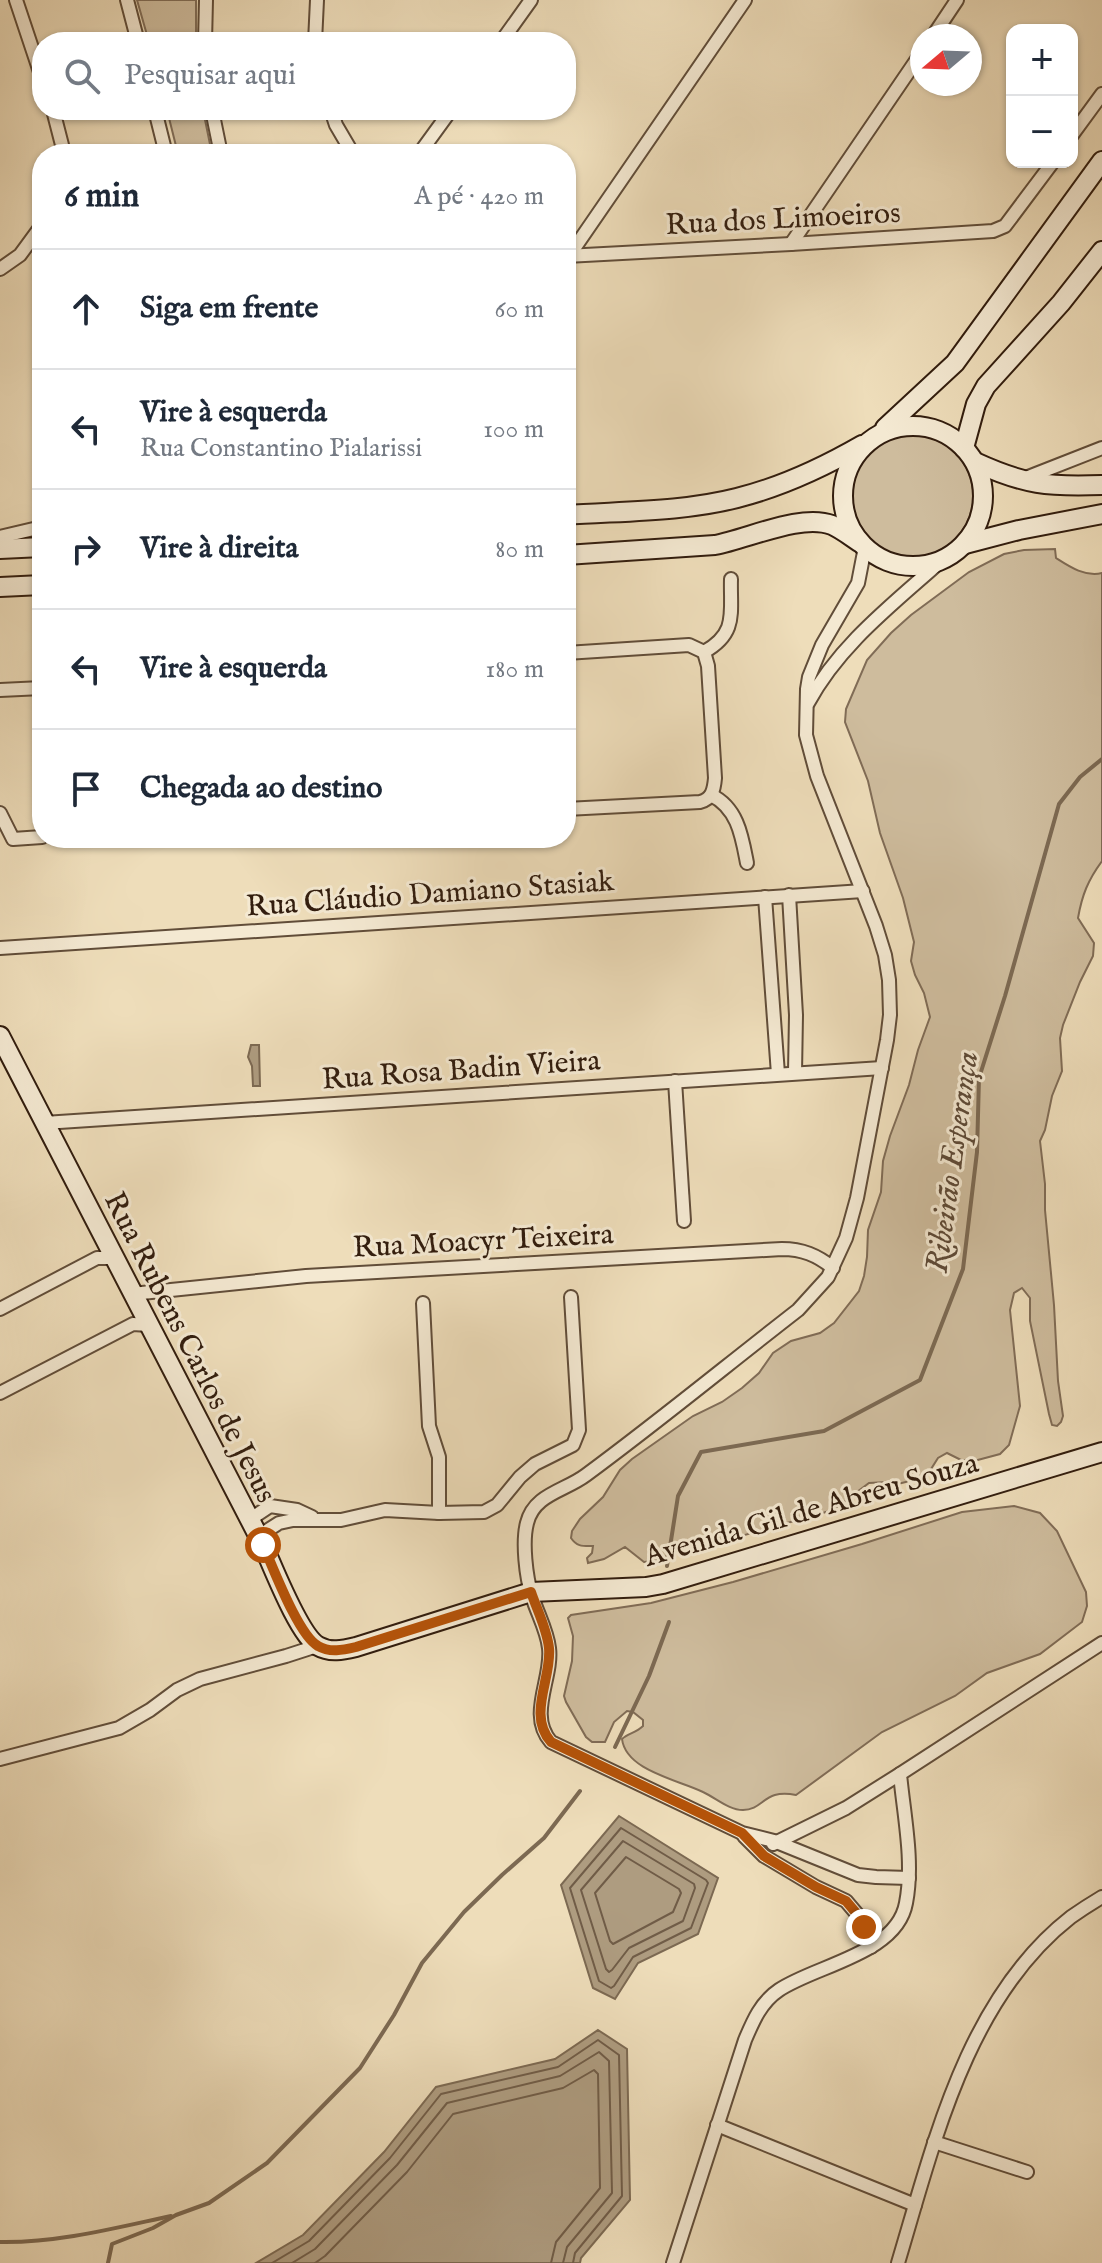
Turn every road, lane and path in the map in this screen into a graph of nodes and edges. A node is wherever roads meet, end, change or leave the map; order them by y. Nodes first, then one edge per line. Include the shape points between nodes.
1 (16, 0) edge
2 (127, 0) edge
3 (206, 0) edge
4 (317, 0) edge
5 (531, 0) edge
6 (745, 0) edge
7 (957, 0) edge
8 (941, 24) edge
9 (135, 32) edge
10 (205, 32) edge
11 (315, 32) edge
12 (508, 32) edge
13 (32, 48) edge
14 (910, 70) edge
15 (1102, 94) edge
16 (55, 120) edge
17 (158, 120) edge
18 (214, 120) edge
19 (334, 120) edge
20 (444, 120) edge
21 (1078, 127) edge
22 (62, 144) edge
23 (164, 144) edge
24 (219, 144) edge
25 (347, 144) edge
26 (426, 144) edge
27 (1102, 161) edge
28 (1049, 168) edge
29 (32, 239) edge
30 (576, 244) edge
31 (791, 244) junction
32 (1102, 251) edge
33 (576, 256) edge
34 (0, 269) edge
35 (872, 438) junction
36 (1102, 448) edge
37 (970, 455) junction
38 (1020, 481) junction
39 (1102, 485) edge
40 (576, 514) edge
41 (1102, 514) edge
42 (32, 529) edge
43 (0, 537) edge
44 (965, 544) junction
45 (863, 545) junction
46 (32, 547) edge
47 (0, 549) edge
48 (576, 554) edge
49 (941, 561) junction
50 (731, 579) dead end
51 (32, 585) edge
52 (0, 587) edge
53 (576, 652) edge
54 (704, 652) junction
55 (32, 688) edge
56 (0, 690) edge
57 (807, 706) junction
58 (711, 795) junction
59 (576, 809) edge
60 (0, 813) edge
61 (32, 838) edge
62 (747, 863) dead end
63 (863, 891) junction
64 (789, 895) junction
65 (765, 897) junction
66 (0, 948) edge
67 (0, 1036) edge
68 (882, 1068) junction
69 (795, 1073) junction
70 (778, 1074) junction
71 (675, 1081) junction
72 (44, 1123) junction
73 (684, 1221) dead end
74 (114, 1258) junction
75 (833, 1268) junction
76 (132, 1294) junction
77 (571, 1297) dead end
78 (423, 1303) dead end
79 (0, 1309) edge
80 (148, 1325) junction
81 (0, 1393) edge
82 (1102, 1452) edge
83 (439, 1513) junction
84 (249, 1520) junction
85 (322, 1521) junction
86 (263, 1545) junction
87 (531, 1592) junction
88 (1102, 1643) edge
89 (317, 1646) junction
90 (0, 1759) edge
91 (900, 1774) junction
92 (742, 1833) junction
93 (774, 1841) junction
94 (764, 1856) junction
95 (909, 1878) junction
96 (1102, 1897) edge
97 (871, 1947) junction
98 (717, 2125) junction
99 (934, 2142) junction
100 (1027, 2172) dead end
101 (915, 2205) junction
102 (673, 2263) edge
103 (898, 2263) edge

1 - 13 street
2 - 9 street
3 - 10 street
4 - 11 street
5 - 12 street
6 - 30 street
7 - 8 street
14 - 31 street
15 - 21 street
16 - 22 street
17 - 23 street
18 - 24 street
19 - 25 street
20 - 26 street
27 - 35 street via 955,363
28 - 31 street, Rua dos Limoeiros via 1001,228
29 - 34 street
31 - 33 street, Rua dos Limoeiros
32 - 37 street via 986,386 976,404
35 - 37 street via 901,426 926,426 949,435
35 - 40 street via 801,476 737,498
35 - 45 street via 852,462 844,485 848,522
36 - 38 street
37 - 38 street
37 - 44 street via 984,499 979,522
38 - 39 street
41 - 44 street
42 - 43 street
44 - 49 street
45 - 48 street via 832,526 799,522 715,545
45 - 49 street via 882,559 906,566
45 - 57 street via 858,583 815,661
46 - 47 street
49 - 57 street via 841,655
50 - 54 street via 728,630
51 - 52 street
53 - 54 street via 689,645
54 - 58 street via 715,778
55 - 56 street
57 - 63 street via 809,753
58 - 59 street via 692,803
58 - 62 street via 733,815
60 - 61 street via 13,839
63 - 64 street, Rua Cláudio Damiano Stasiak
63 - 68 street via 889,980
64 - 65 street, Rua Cláudio Damiano Stasiak
64 - 69 street
65 - 66 street, Rua Cláudio Damiano Stasiak
65 - 70 street
67 - 72 street, Rua Rubens Carlos de Jesus
68 - 69 street, Rua Rosa Badin Vieira
68 - 75 street via 852,1219
69 - 70 street, Rua Rosa Badin Vieira
70 - 71 street, Rua Rosa Badin Vieira
71 - 72 street, Rua Rosa Badin Vieira
71 - 73 street
72 - 74 street, Rua Rubens Carlos de Jesus
74 - 76 street, Rua Rubens Carlos de Jesus
74 - 79 street via 97,1258
75 - 76 street, Rua Moacyr Teixeira via 812,1254 782,1249 306,1276
75 - 87 street via 798,1310 587,1475 536,1506 524,1543
76 - 80 street, Rua Rubens Carlos de Jesus
77 - 83 street via 576,1442 535,1464 490,1509
78 - 83 street via 429,1426 439,1457
80 - 81 street via 133,1324
80 - 84 street, Rua Rubens Carlos de Jesus
82 - 87 street, Avenida Gil de Abreu Souza via 663,1584
83 - 85 street via 385,1510
84 - 85 street via 270,1506
84 - 86 street, Rua Rubens Carlos de Jesus
85 - 86 street via 279,1523 268,1530
86 - 89 street, Rua Rubens Carlos de Jesus via 299,1623
87 - 89 street, Avenida Gil de Abreu Souza via 356,1647
87 - 92 street via 549,1647 541,1704 546,1736 561,1748
88 - 91 street
89 - 90 street via 200,1679 119,1728
91 - 93 street via 846,1808
91 - 95 street
92 - 93 street
92 - 94 street
93 - 94 street
93 - 95 street via 858,1875
94 - 97 street via 846,1901
95 - 97 street via 900,1920
96 - 99 street via 1061,1926 1001,1995 966,2056
97 - 98 street via 778,1990 759,2010
98 - 101 street
98 - 102 street
99 - 100 street
99 - 101 street
101 - 103 street

